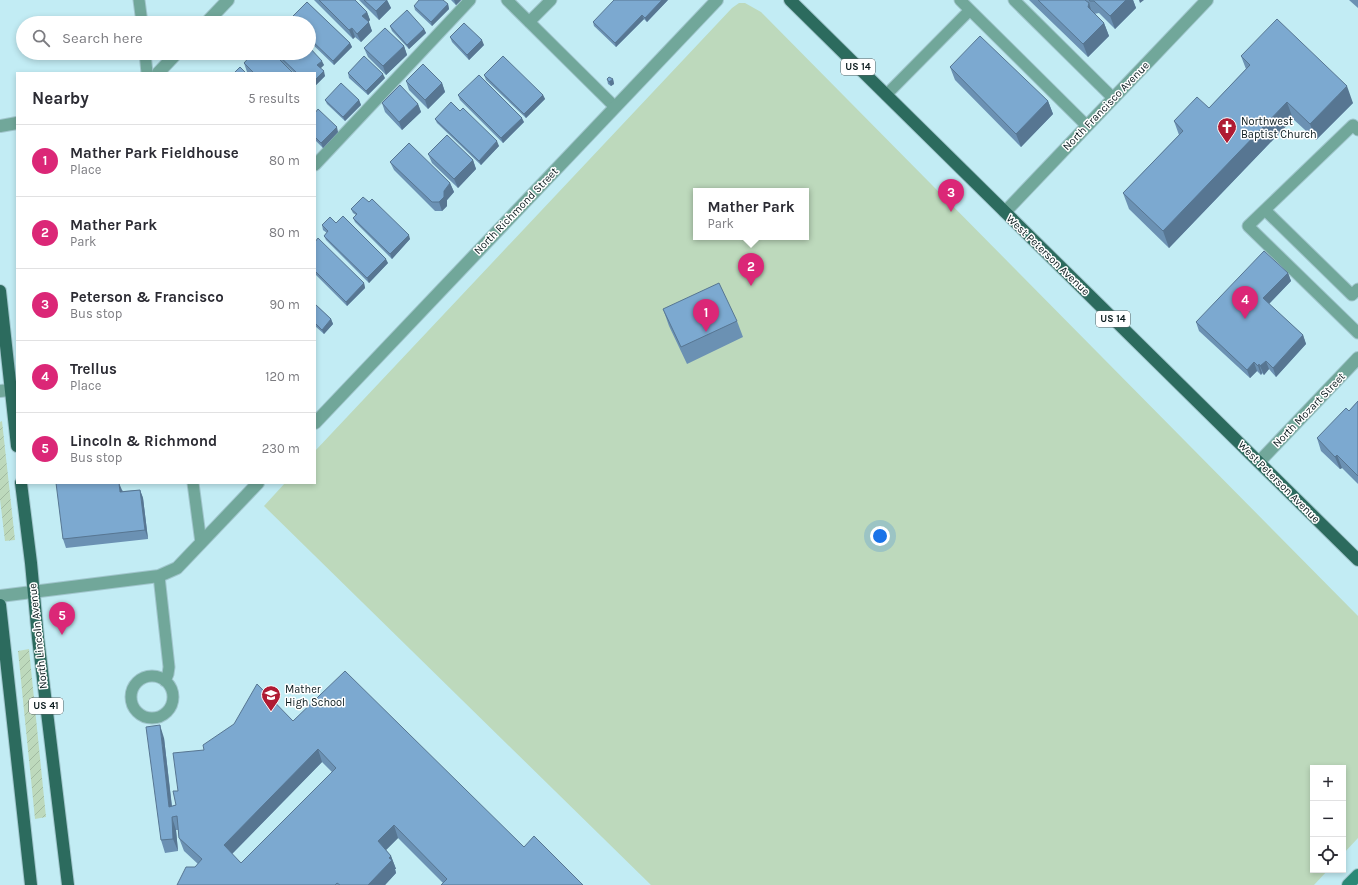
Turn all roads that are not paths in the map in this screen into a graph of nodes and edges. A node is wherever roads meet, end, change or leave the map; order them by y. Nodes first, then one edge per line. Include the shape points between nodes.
1 (139, 0) edge
2 (228, 0) edge
3 (470, 0) edge
4 (507, 0) edge
5 (551, 0) edge
6 (717, 0) edge
7 (790, 0) edge
8 (960, 0) edge
9 (1014, 0) edge
10 (1207, 0) edge
11 (970, 10) junction
12 (141, 16) edge
13 (213, 16) edge
14 (529, 22) junction
15 (146, 60) edge
16 (170, 60) edge
17 (147, 72) edge
18 (159, 72) edge
19 (886, 95) junction
20 (1113, 98) junction
21 (616, 106) junction
22 (16, 123) edge
23 (0, 126) edge
24 (1087, 126) junction
25 (1358, 130) edge
26 (316, 164) edge
27 (1266, 210) junction
28 (1005, 212) junction
29 (1358, 289) edge
30 (0, 291) edge
31 (1358, 333) edge
32 (1358, 358) edge
33 (5, 391) edge
34 (316, 422) edge
35 (16, 441) edge
36 (1260, 462) junction
37 (21, 484) edge
38 (193, 484) edge
39 (257, 484) edge
40 (201, 543) junction
41 (1358, 560) edge
42 (159, 576) junction
43 (33, 592) junction
44 (0, 596) edge
45 (0, 605) edge
46 (165, 681) dead end
47 (1358, 875) edge
48 (31, 885) edge
49 (68, 885) edge
50 (1348, 885) edge

1 - 12 lane
2 - 13 street
3 - 26 lane
4 - 14 lane
5 - 14 lane
6 - 21 street, North Richmond Street
7 - 19 main road, West Peterson Avenue / US 14
8 - 11 lane
9 - 20 lane
10 - 20 street, North Francisco Avenue
11 - 19 lane
11 - 24 lane
14 - 21 lane
15 - 17 lane
16 - 18 street
19 - 28 main road, West Peterson Avenue / US 14
20 - 24 street, North Francisco Avenue
21 - 34 street, North Richmond Street
22 - 23 street
24 - 28 street, North Francisco Avenue
25 - 27 lane via 1353,125
27 - 29 lane via 1352,295
27 - 31 lane via 1248,226
28 - 36 main road, West Peterson Avenue / US 14
30 - 33 main road
32 - 36 street, North Mozart Street
33 - 35 main road
36 - 41 main road, West Peterson Avenue / US 14
37 - 43 main road, North Lincoln Avenue / US 41
38 - 40 lane
39 - 40 street
40 - 42 street via 177,568
42 - 43 street
42 - 46 lane via 169,667
43 - 44 street
43 - 49 main road, North Lincoln Avenue / US 41
45 - 48 main road
47 - 50 main road

